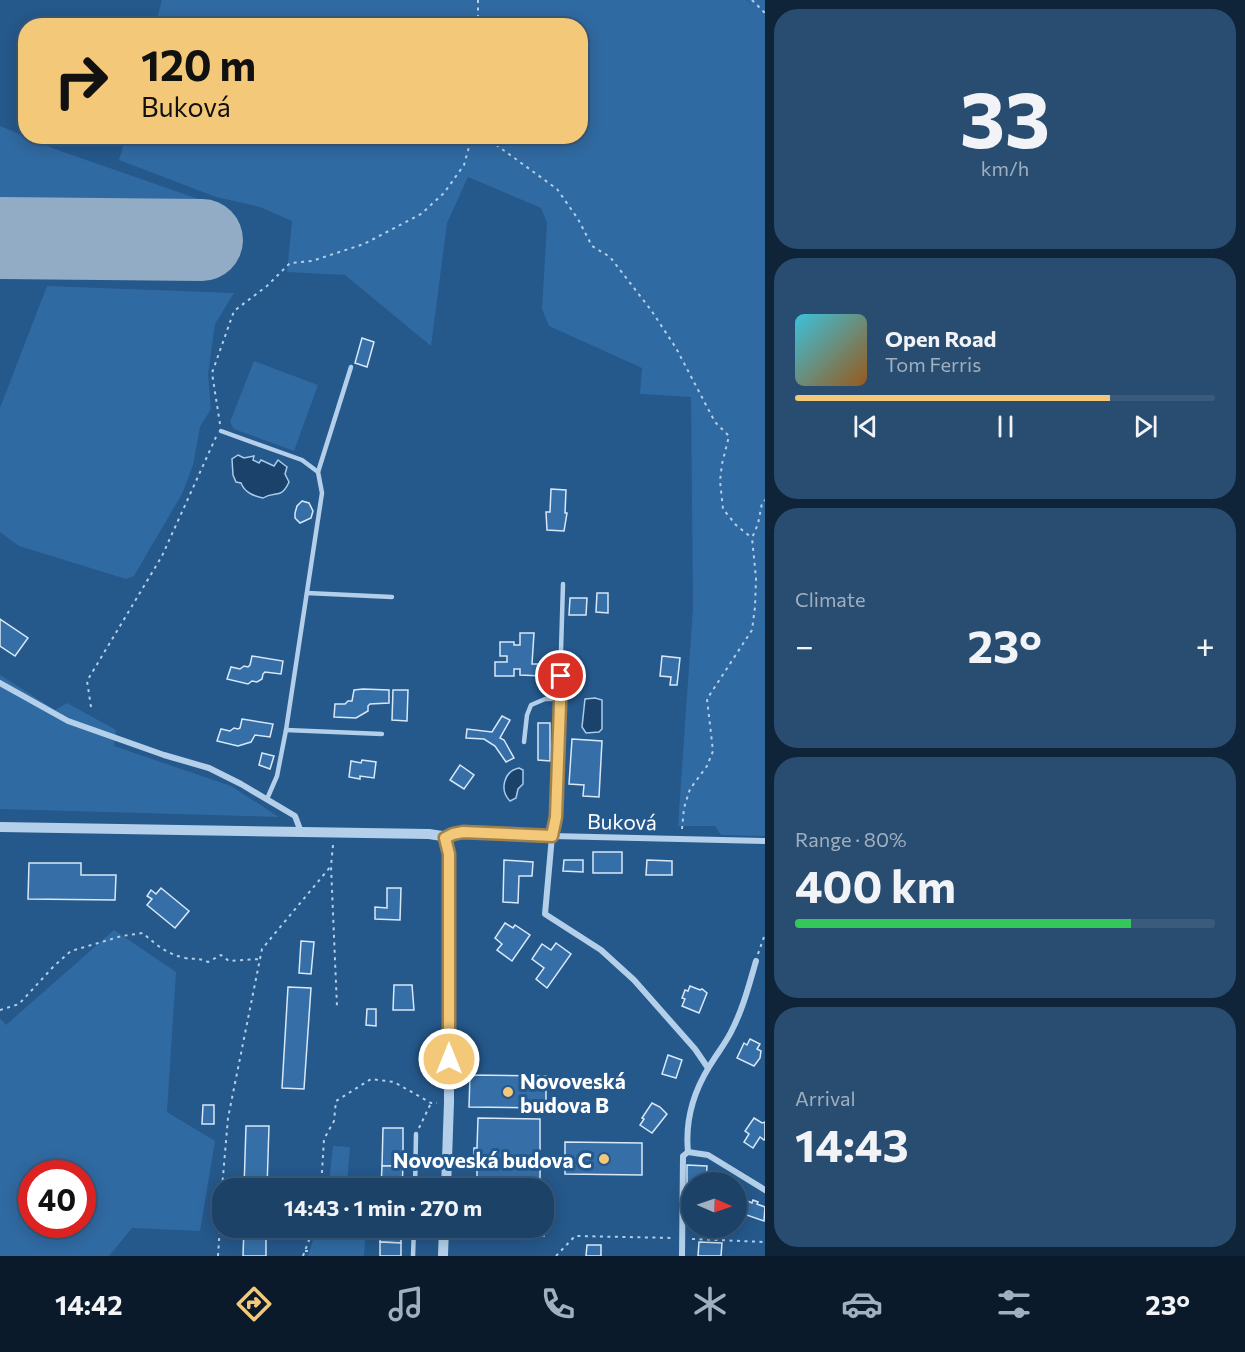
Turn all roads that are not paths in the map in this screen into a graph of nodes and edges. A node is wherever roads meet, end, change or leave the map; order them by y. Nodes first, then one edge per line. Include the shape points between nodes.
1 (351, 367) dead end
2 (220, 431) road end
3 (318, 472) junction
4 (563, 584) dead end
5 (307, 593) junction
6 (392, 597) dead end
7 (0, 683) edge
8 (560, 699) junction
9 (286, 729) junction
10 (382, 734) dead end
11 (524, 742) dead end
12 (267, 799) junction
13 (0, 827) edge
14 (301, 832) junction
15 (552, 836) junction
16 (445, 838) junction
17 (765, 841) edge
18 (756, 961) road end
19 (708, 1068) junction
20 (416, 1134) road end
21 (688, 1152) junction
22 (415, 1178) edge
23 (446, 1178) edge
24 (765, 1190) edge
25 (414, 1238) edge
26 (444, 1238) edge
27 (413, 1256) edge
28 (443, 1256) edge
29 (682, 1256) edge

1 - 3 lane
2 - 3 lane via 302,460
3 - 5 lane via 322,494
4 - 8 lane
5 - 6 lane
5 - 9 lane
7 - 12 street via 68,721 209,768
8 - 11 lane via 545,699 531,705 526,715
8 - 15 lane
9 - 10 lane
9 - 12 lane via 277,776
12 - 14 street via 295,816
13 - 14 street
14 - 16 street via 429,834
15 - 16 street, Buková via 463,832
15 - 17 street, Buková
15 - 19 street via 546,914 601,950 634,980
16 - 23 street via 449,860
18 - 19 street via 744,1004
19 - 21 street via 687,1120
20 - 22 lane
21 - 24 street via 708,1155
21 - 29 street via 683,1156
25 - 27 lane
26 - 28 street

